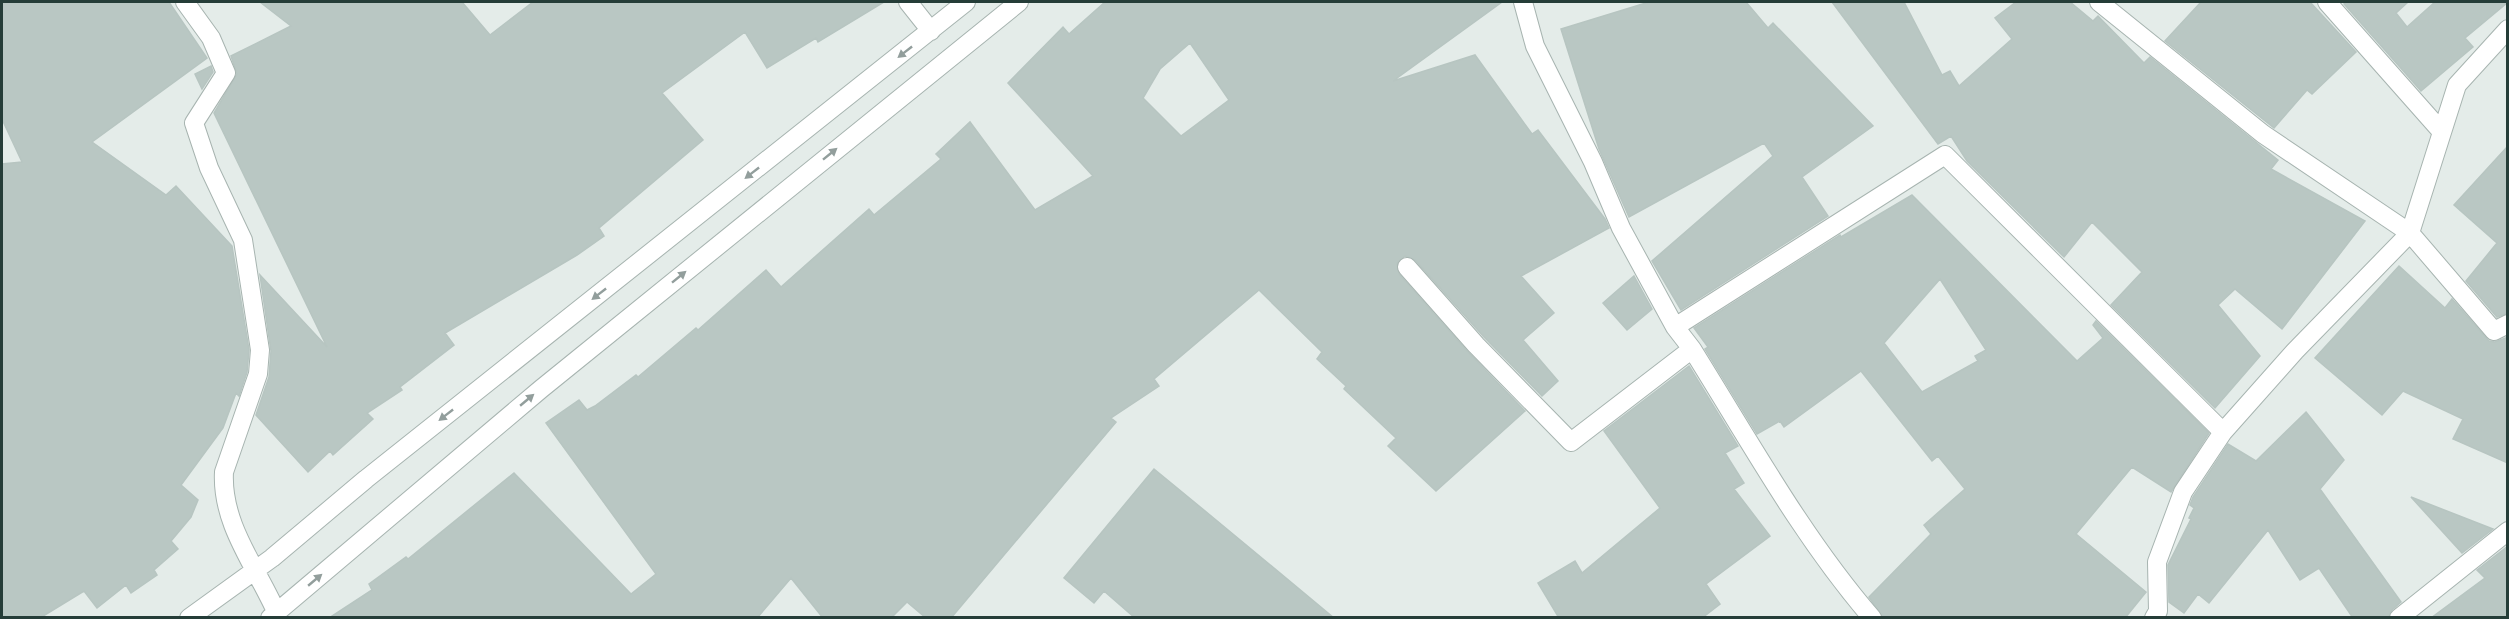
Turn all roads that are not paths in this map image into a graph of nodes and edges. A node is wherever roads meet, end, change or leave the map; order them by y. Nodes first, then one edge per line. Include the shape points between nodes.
1 (185, 2) edge
2 (908, 2) edge
3 (966, 2) edge
4 (1018, 2) edge
5 (1523, 2) edge
6 (2099, 2) edge
7 (2327, 2) edge
8 (2508, 30) edge
9 (931, 31) junction
10 (2442, 132) junction
11 (2410, 233) junction
12 (1407, 267) dead end
13 (2508, 324) edge
14 (1675, 327) junction
15 (1692, 349) junction
16 (2223, 432) junction
17 (2508, 531) edge
18 (253, 571) junction
19 (275, 616) edge
20 (189, 618) edge
21 (1872, 618) edge
22 (2154, 618) edge
23 (2399, 618) edge

1 - 18 street via 211,38 226,73 194,123 209,168 243,240 260,351 258,374 224,472 223,487 227,508
2 - 9 street
3 - 9 street
19 -> 4 street via 541,389
5 - 14 street via 1535,46 1621,228
6 - 11 street via 2263,134
7 - 10 street
8 - 10 street via 2457,85
9 -> 18 street
10 - 11 street
11 - 13 street via 2494,331
11 - 16 street
12 - 15 street via 1476,345 1571,441
14 - 15 street
14 - 16 street via 1945,154
15 - 21 street via 1814,541
16 - 22 street via 2184,492 2157,561 2158,610
17 - 23 street
18 - 19 street
18 - 20 street

